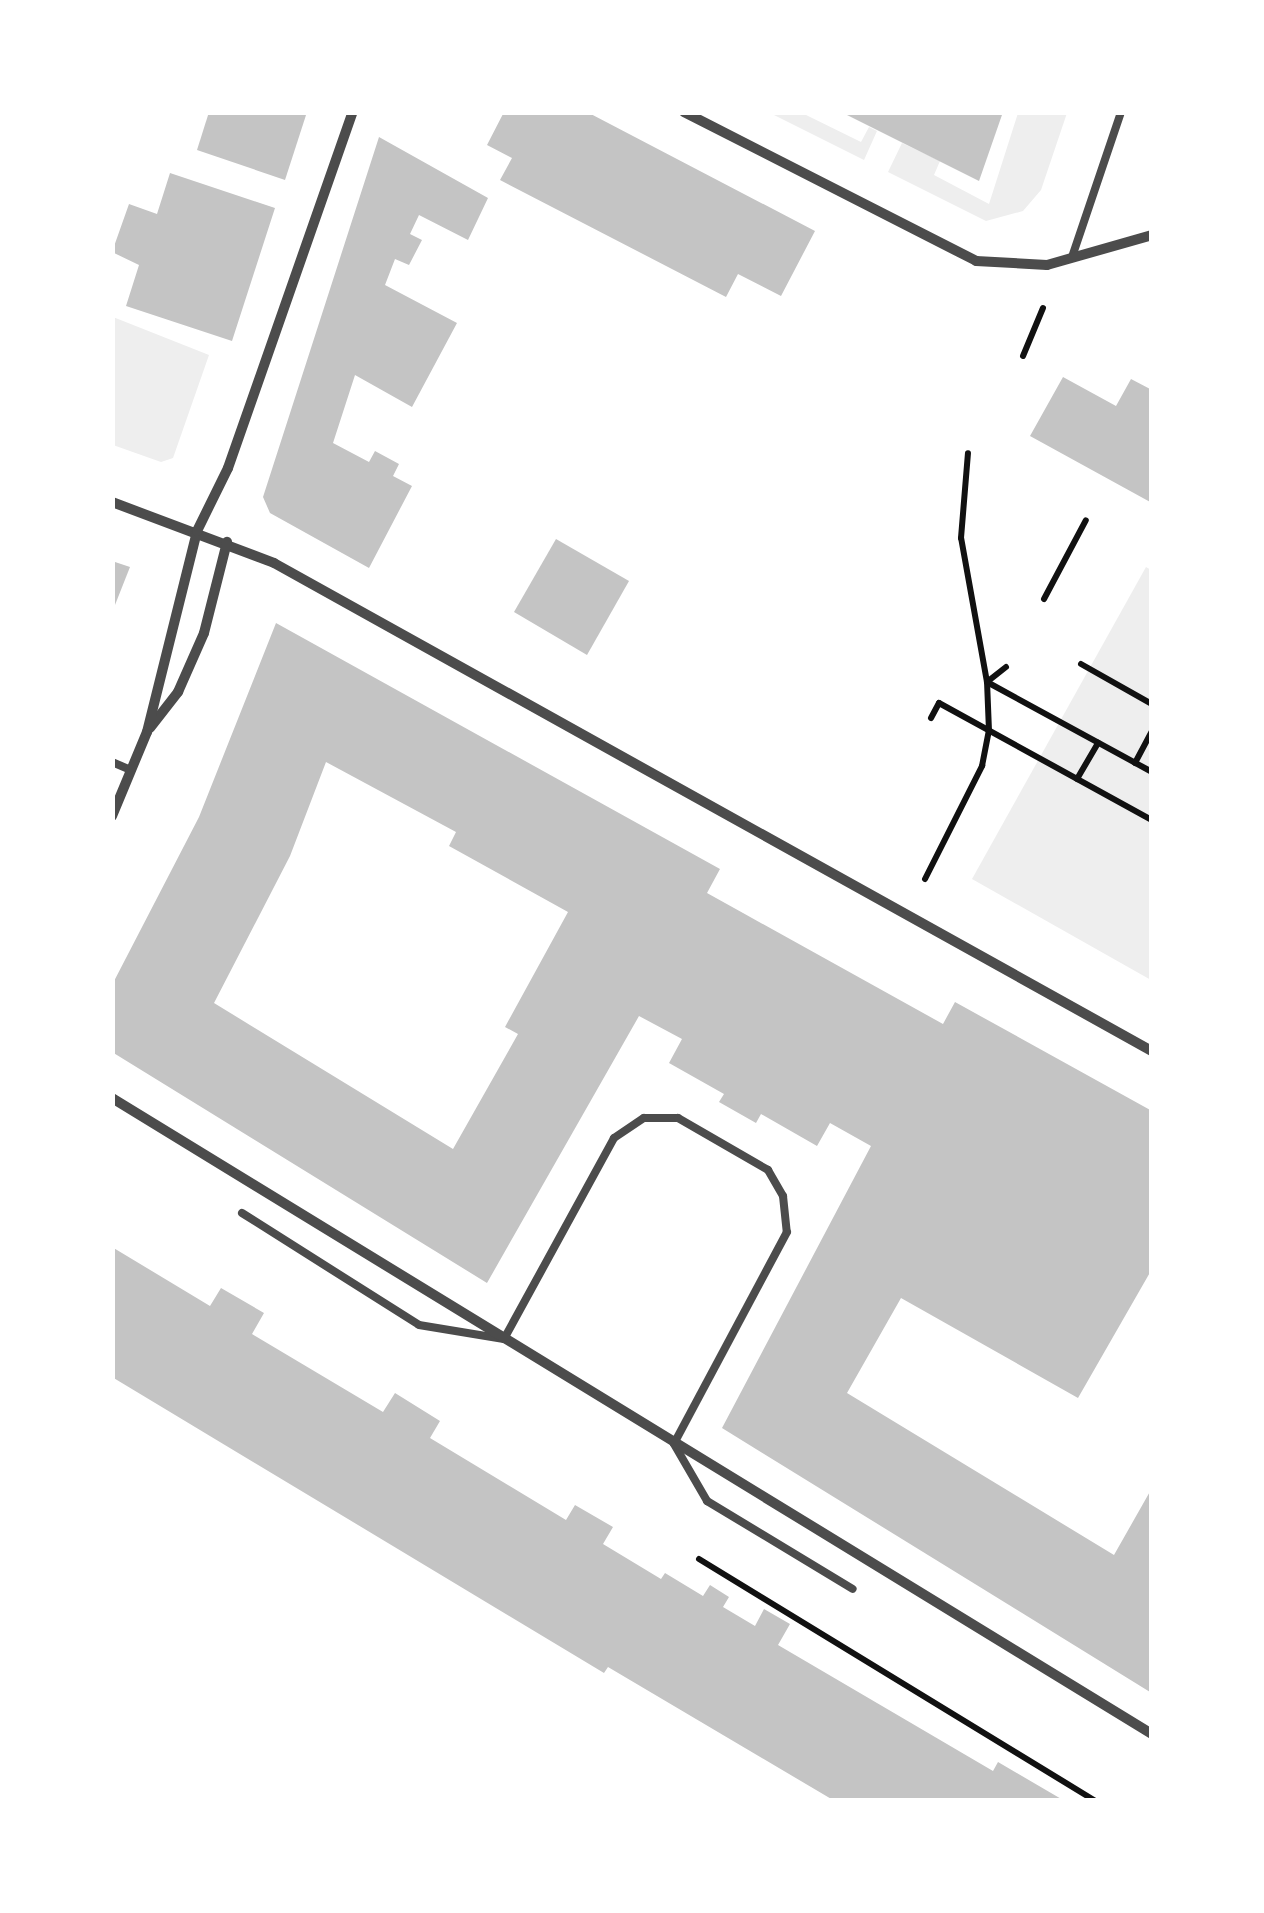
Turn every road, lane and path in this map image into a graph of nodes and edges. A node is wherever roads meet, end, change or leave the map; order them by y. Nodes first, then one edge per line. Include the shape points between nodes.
1 (352, 112) edge
2 (684, 112) edge
3 (1121, 112) edge
4 (1152, 235) edge
5 (1072, 256) junction
6 (1042, 308) dead end
7 (1022, 356) dead end
8 (968, 453) dead end
9 (112, 502) edge
10 (1086, 520) dead end
11 (197, 531) junction
12 (226, 542) junction
13 (1044, 599) dead end
14 (1081, 664) dead end
15 (1006, 668) dead end
16 (988, 682) junction
17 (1152, 704) edge
18 (931, 718) dead end
19 (989, 731) junction
20 (1152, 731) edge
21 (147, 732) junction
22 (1098, 743) junction
23 (112, 762) edge
24 (1134, 763) junction
25 (131, 770) junction
26 (1152, 772) edge
27 (1077, 778) junction
28 (112, 816) edge
29 (1152, 820) edge
30 (926, 879) dead end
31 (1152, 1051) edge
32 (112, 1098) edge
33 (242, 1212) dead end
34 (504, 1339) junction
35 (674, 1444) junction
36 (699, 1559) dead end
37 (853, 1589) dead end
38 (1152, 1734) edge
39 (1094, 1800) edge

1 - 11 street via 228,468
2 - 5 street via 976,261 1047,264
3 - 5 lane
4 - 5 street
6 - 7 path
8 - 16 path via 961,538
9 - 11 street
10 - 13 path
11 - 12 street
11 - 21 street
12 - 21 street via 204,633 178,692
12 - 31 street via 388,624
14 - 17 path
15 - 16 path
16 - 19 path
16 - 22 path
18 - 19 path via 940,703
19 - 27 path
19 - 30 path via 982,766
20 - 24 path
21 - 25 street
22 - 24 path
22 - 27 path
23 - 25 lane
24 - 26 path
25 - 28 street
27 - 29 path
32 - 34 street
33 - 34 lane via 419,1325
34 - 35 street
34 - 35 lane via 614,1138 644,1118 678,1118 768,1170 784,1196 787,1232
35 - 37 lane via 706,1501
35 - 38 street
36 - 39 path

